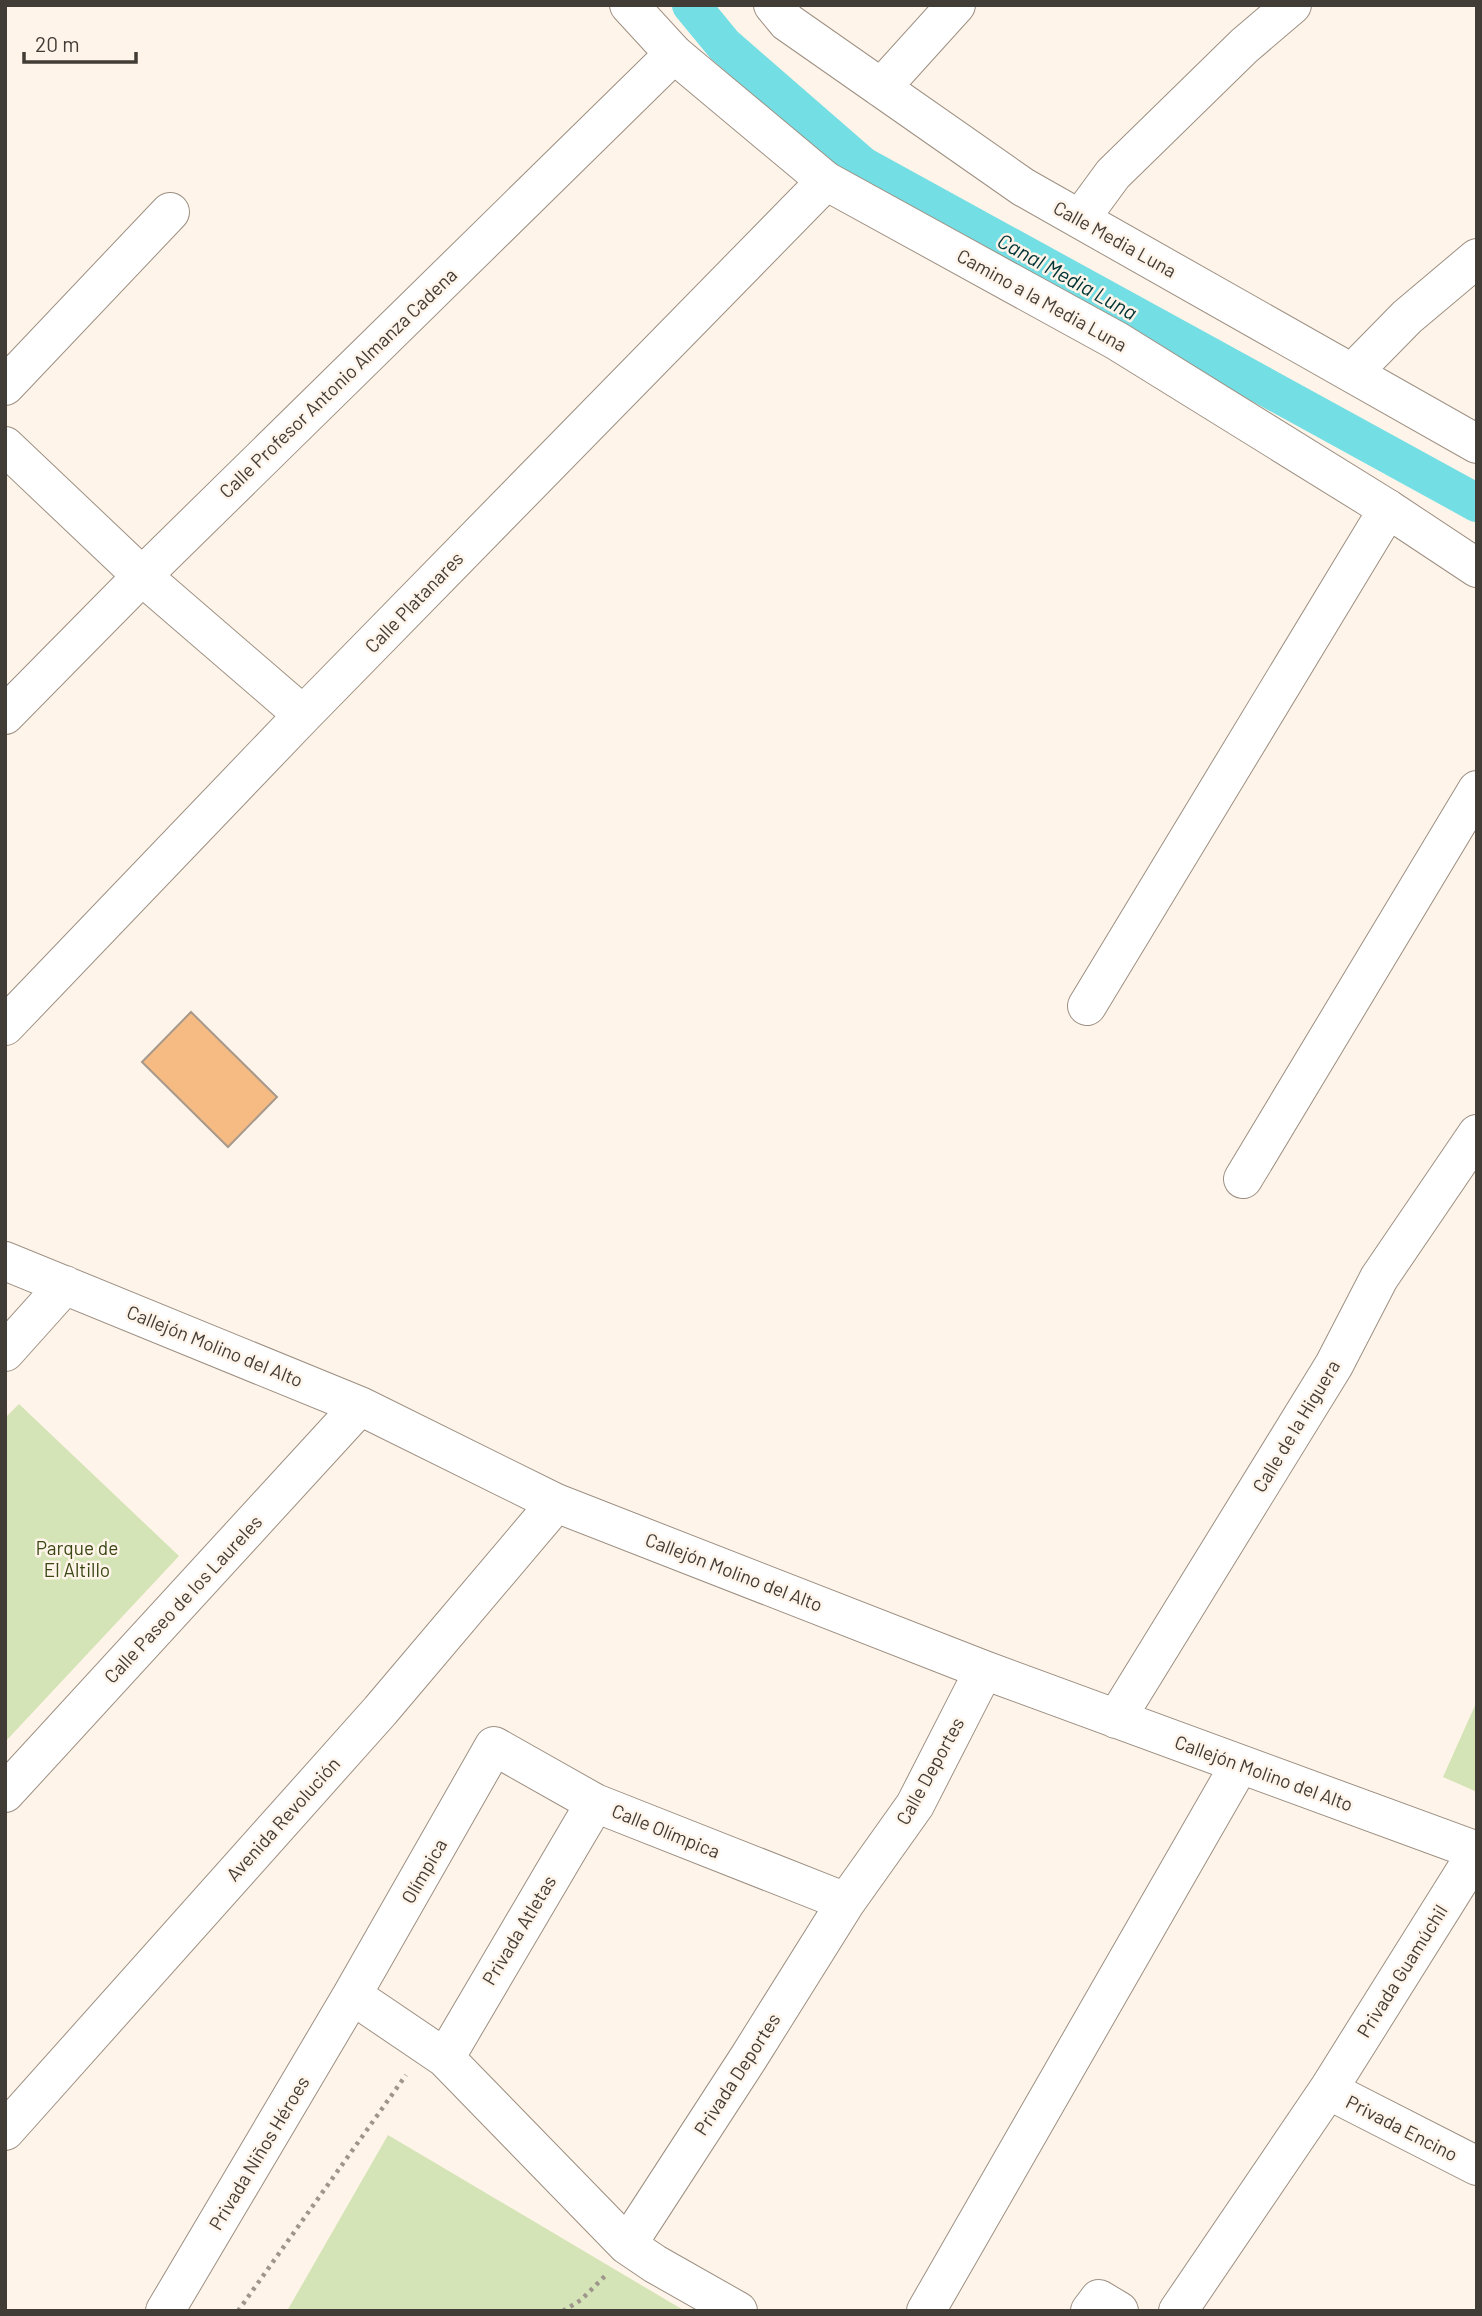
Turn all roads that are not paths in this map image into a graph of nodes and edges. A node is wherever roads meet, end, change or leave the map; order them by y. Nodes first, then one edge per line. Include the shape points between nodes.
1 (629, 5) edge
2 (773, 5) edge
3 (956, 5) edge
4 (1292, 5) edge
5 (674, 54) junction
6 (881, 88) junction
7 (826, 181) junction
8 (170, 212) dead end
9 (1080, 219) junction
10 (1477, 258) edge
11 (1353, 372) junction
12 (5, 386) edge
13 (1477, 444) edge
14 (5, 446) edge
15 (1388, 509) junction
16 (1477, 568) edge
17 (142, 576) junction
18 (5, 715) edge
19 (303, 715) junction
20 (1477, 790) edge
21 (1087, 1006) dead end
22 (5, 1026) edge
23 (1477, 1134) edge
24 (1243, 1178) dead end
25 (5, 1261) edge
26 (65, 1285) junction
27 (5, 1352) edge
28 (360, 1406) junction
29 (556, 1503) junction
30 (984, 1670) junction
31 (1116, 1719) junction
32 (494, 1746) joint
33 (1240, 1764) junction
34 (5, 1793) edge
35 (595, 1802) junction
36 (1477, 1852) edge
37 (846, 1902) junction
38 (352, 1995) junction
39 (435, 2052) junction
40 (1328, 2090) junction
41 (5, 2131) edge
42 (1477, 2166) edge
43 (627, 2245) junction
44 (165, 2311) edge
45 (738, 2311) edge
46 (926, 2311) edge
47 (1178, 2311) edge

1 - 5 street, Camino a la Media Luna
2 - 6 street, Calle Media Luna via 787,22
3 - 6 street
4 - 9 street via 1114,174
5 - 7 street, Camino a la Media Luna
5 - 17 street, Calle Profesor Antonio Almanza Cadena
6 - 9 street, Calle Media Luna via 1023,187
7 - 15 street, Camino a la Media Luna via 1117,341
7 - 19 street, Calle Platanares
8 - 12 street
9 - 11 street, Calle Media Luna
10 - 11 street via 1407,317
11 - 13 street, Calle Media Luna
14 - 17 street
15 - 16 street, Camino a la Media Luna
15 - 21 street
17 - 18 street, Calle Profesor Antonio Almanza Cadena
17 - 19 street
19 - 22 street, Calle Platanares
20 - 24 street
23 - 31 street, Calle de la Higuera via 1379,1279 1334,1366
25 - 26 street, Callejón Molino del Alto
26 - 27 street
26 - 28 street, Callejón Molino del Alto
28 - 29 street, Callejón Molino del Alto
28 - 34 street, Calle Paseo de los Laureles
29 - 30 street, Callejón Molino del Alto
29 - 41 street, Avenida Revolución via 380,1711
30 - 31 street, Callejón Molino del Alto
30 - 37 street, Calle Deportes via 915,1805
31 - 33 street, Callejón Molino del Alto
32 - 35 street, Calle Olímpica
32 - 38 street, Olímpica
33 - 36 street, Callejón Molino del Alto
33 - 46 street
35 - 37 street, Calle Olímpica
35 - 39 street, Privada Atletas
36 - 40 street, Privada Guamúchil
37 - 43 street, Privada Deportes
38 - 39 street
38 - 44 street, Privada Niños Héroes
39 - 43 street
40 - 42 street, Privada Encino
40 - 47 street, Privada Guamúchil
43 - 45 street

